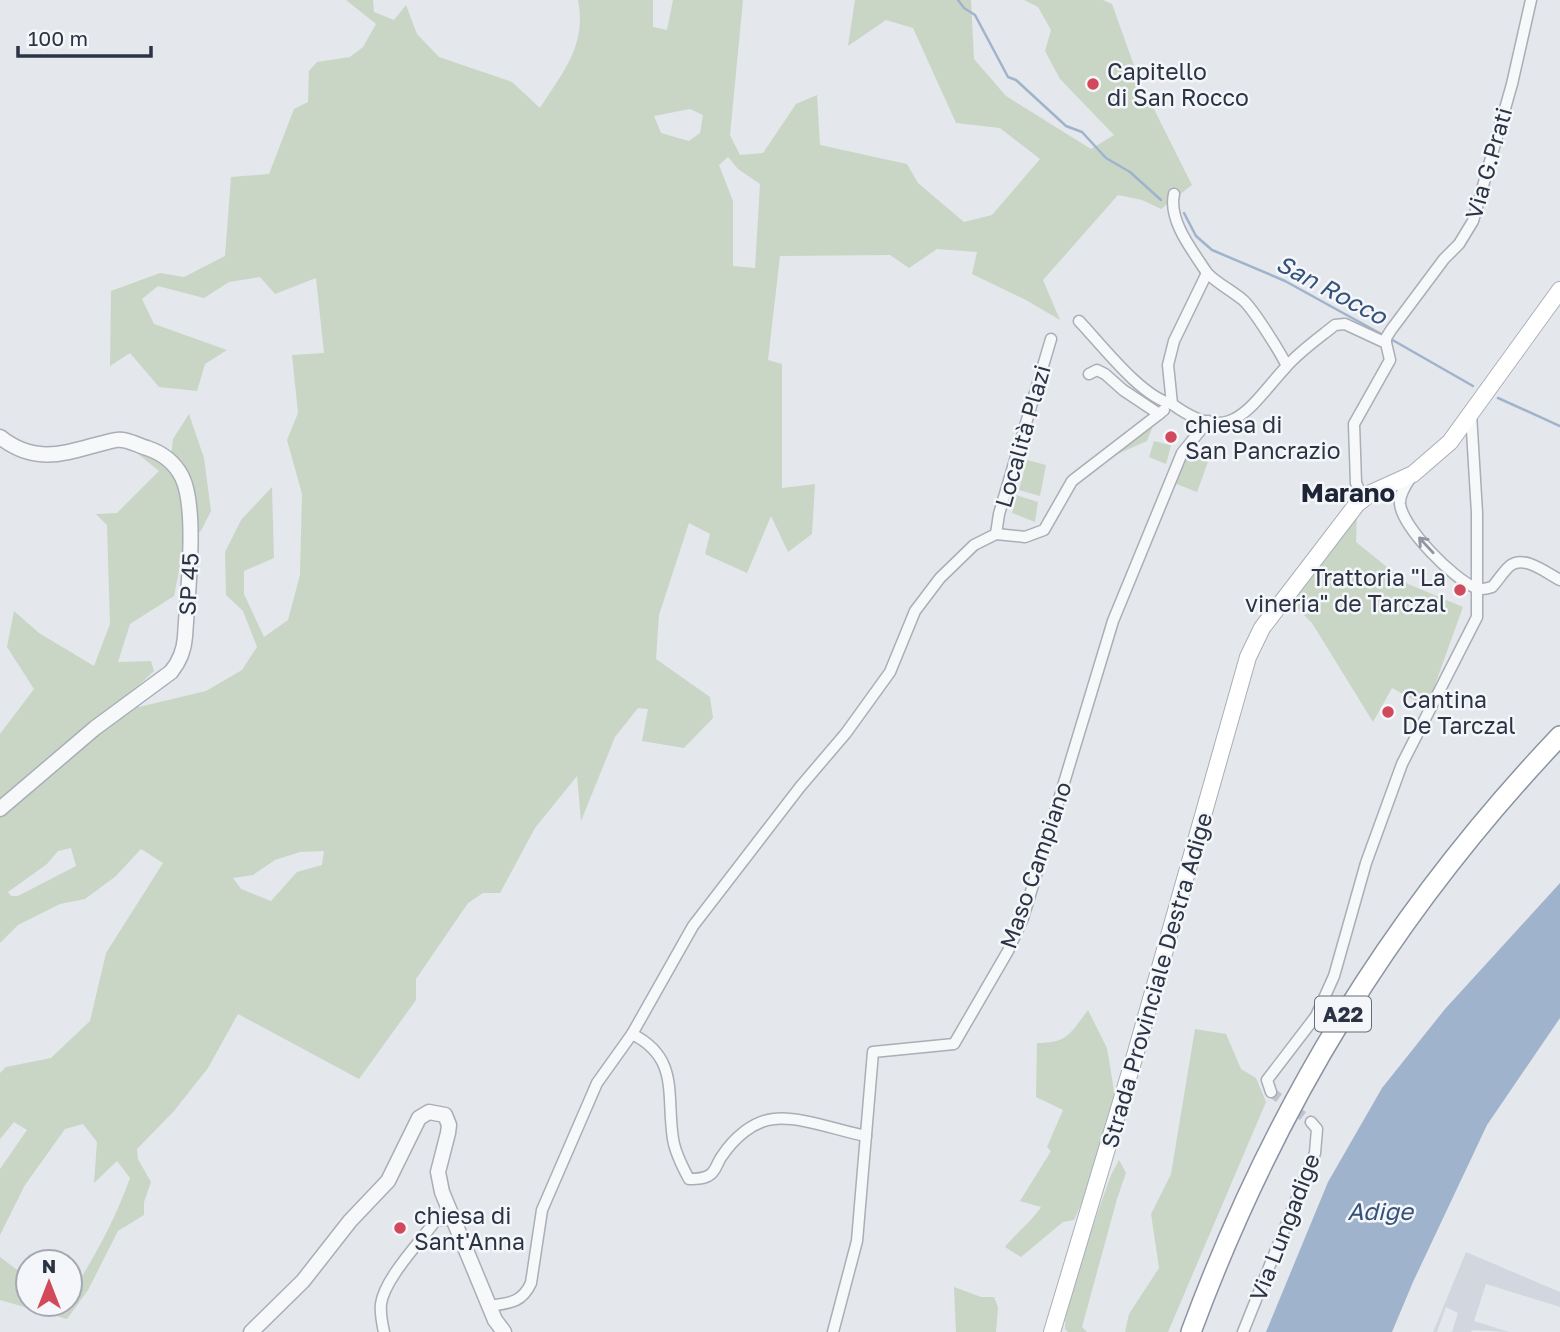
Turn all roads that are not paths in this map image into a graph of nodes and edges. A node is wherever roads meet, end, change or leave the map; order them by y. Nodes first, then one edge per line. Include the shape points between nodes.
1 (1531, 0) edge
2 (1174, 194) dead end
3 (1207, 273) junction
4 (1560, 290) edge
5 (1079, 321) dead end
6 (1388, 337) junction
7 (1051, 339) dead end
8 (1287, 366) junction
9 (1090, 374) dead end
10 (1172, 404) junction
11 (1159, 414) junction
12 (1471, 414) junction
13 (1208, 421) junction
14 (0, 437) edge
15 (1413, 474) junction
16 (1363, 498) junction
17 (996, 534) junction
18 (1560, 580) edge
19 (1478, 589) junction
20 (1560, 736) edge
21 (1560, 754) edge
22 (0, 809) edge
23 (632, 1034) junction
24 (1270, 1092) dead end
25 (1311, 1122) dead end
26 (866, 1136) junction
27 (453, 1220) junction
28 (489, 1306) junction
29 (251, 1332) edge
30 (384, 1332) edge
31 (504, 1332) edge
32 (832, 1332) edge
33 (1052, 1332) edge
34 (1191, 1332) edge
35 (1203, 1332) edge
36 (1243, 1332) edge

1 - 6 street, Via G.Prati via 1473,221
2 - 3 street via 1176,221
3 - 8 street via 1245,301
3 - 10 street via 1174,341 1168,365
4 - 12 main road
5 - 10 street via 1146,390
6 - 8 street via 1335,325
6 - 16 street via 1390,360 1354,424 1356,483
7 - 17 street, Località Plazi
8 - 13 street via 1241,416 1227,423
9 - 11 street via 1097,370 1105,374
10 - 11 street
10 - 13 street
11 - 17 street via 1072,481 1044,530 1025,537
12 - 15 main road via 1450,442
12 - 19 street
13 - 26 street, Maso Campiano via 1182,453 1127,583 1023,918 1008,951 954,1044 873,1052
14 - 22 street, SP 45 via 15,449 43,455 68,454 120,439 155,450 173,463 184,479 190,528 184,651 178,663
15 - 16 main road
19 -> 15 street via 1447,567 1406,520 1401,494
16 - 33 main road, Strada Provinciale Destra Adige via 1262,628 1248,657
17 - 23 street via 974,545 915,611 890,672 693,926
18 - 19 street via 1519,562 1492,587
19 - 24 street via 1477,617 1402,764 1366,863 1334,976 1316,1016 1267,1080
20 - 34 highway, A22 via 1443,871 1335,1027 1241,1209
21 - 35 highway, A22 via 1426,914 1333,1054 1252,1212
23 - 26 street via 649,1042 667,1071 673,1140 690,1180 712,1174 724,1153 758,1122 799,1121
23 - 28 street via 597,1083 542,1210 526,1294 514,1303
25 - 36 street, Via Lungadige via 1317,1129 1315,1153
26 - 32 street, Maso Campiano via 857,1241
27 - 28 street
27 - 29 street via 438,1172 449,1125 445,1115 429,1112 415,1124 388,1181 303,1281
27 - 30 street via 436,1220 391,1279 380,1308
28 - 31 street

